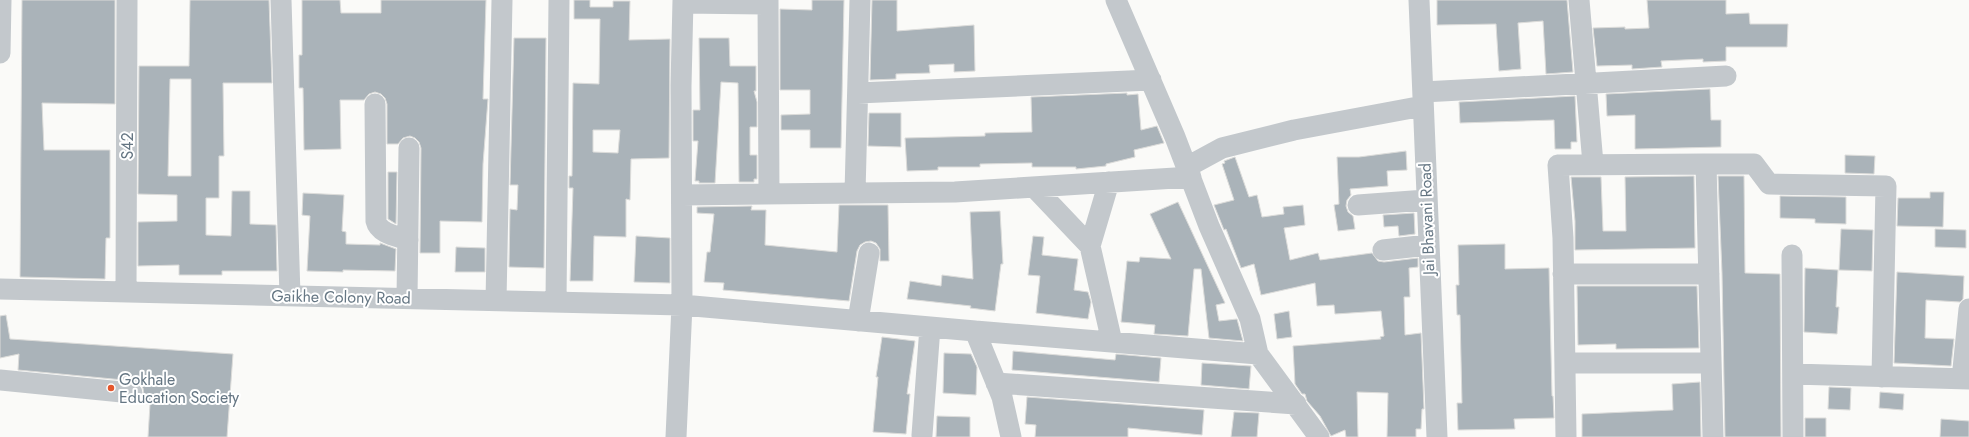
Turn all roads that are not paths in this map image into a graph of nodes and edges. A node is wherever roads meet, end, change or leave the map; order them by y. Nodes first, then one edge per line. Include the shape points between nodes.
1 (1, 0) edge
2 (127, 0) edge
3 (281, 0) edge
4 (502, 0) edge
5 (559, 0) edge
6 (860, 0) edge
7 (1116, 0) edge
8 (1419, 0) edge
9 (1579, 0) edge
10 (683, 2) edge
11 (768, 2) edge
12 (0, 53) edge
13 (1726, 76) dead end
14 (1151, 80) junction
15 (1586, 83) junction
16 (858, 93) junction
17 (1423, 99) junction
18 (375, 104) dead end
19 (409, 148) dead end
20 (1593, 164) junction
21 (1706, 164) junction
22 (1189, 172) junction
23 (1109, 182) junction
24 (1034, 187) junction
25 (855, 193) junction
26 (768, 194) junction
27 (682, 195) junction
28 (1426, 200) junction
29 (1358, 206) dead end
30 (408, 240) junction
31 (1090, 246) junction
32 (1428, 246) junction
33 (1383, 250) dead end
34 (869, 253) dead end
35 (1792, 255) dead end
36 (1563, 274) junction
37 (1709, 274) junction
38 (0, 289) edge
39 (126, 292) junction
40 (290, 296) junction
41 (407, 299) junction
42 (496, 301) junction
43 (556, 302) junction
44 (682, 305) junction
45 (1969, 309) edge
46 (858, 321) junction
47 (930, 327) junction
48 (975, 331) junction
49 (1112, 342) junction
50 (1258, 354) junction
51 (1565, 363) junction
52 (1711, 363) junction
53 (1793, 374) junction
54 (1882, 377) junction
55 (1966, 379) edge
56 (0, 380) edge
57 (996, 382) junction
58 (132, 393) dead end
59 (1296, 404) junction
60 (922, 435) dead end
61 (676, 437) edge
62 (1011, 437) edge
63 (1319, 437) edge
64 (1437, 437) edge
65 (1566, 437) edge
66 (1713, 437) edge
67 (1793, 437) edge

1 - 12 street
2 - 39 street, S42
3 - 40 street
4 - 42 street
5 - 43 street
6 - 16 street
7 - 14 street
8 - 17 street, Jai Bhavani Road
9 - 15 street
10 - 11 street
10 - 27 street
11 - 26 street
13 - 15 street
14 - 16 street
14 - 22 street
15 - 17 street
15 - 20 street
16 - 25 street
17 - 22 street via 1222,148
17 - 28 street, Jai Bhavani Road
18 - 30 street via 376,221 384,232
19 - 30 street
20 - 21 street
20 - 36 street via 1558,165
21 - 37 street
21 - 54 street via 1754,164 1769,184 1886,186
22 - 23 street
22 - 50 street via 1209,226 1250,319
23 - 24 street
23 - 31 street
24 - 25 street via 955,192
24 - 31 street
25 - 26 street
26 - 27 street
27 - 44 street
28 - 29 street
28 - 32 street, Jai Bhavani Road
30 - 41 street
31 - 49 street
32 - 33 street
32 - 64 street, Jai Bhavani Road
34 - 46 street
35 - 53 street
36 - 37 street
36 - 51 street
37 - 52 street
38 - 39 street, Gaikhe Colony Road
39 - 40 street, Gaikhe Colony Road
40 - 41 street, Gaikhe Colony Road
41 - 42 street, Gaikhe Colony Road
42 - 43 street, Gaikhe Colony Road
43 - 44 street, Gaikhe Colony Road
44 - 46 street, Gaikhe Colony Road
44 - 61 street
45 - 55 street
46 - 47 street, Gaikhe Colony Road
47 - 48 street, Gaikhe Colony Road
47 - 60 street
48 - 49 street, Gaikhe Colony Road
48 - 57 street
49 - 50 street, Gaikhe Colony Road
50 - 59 street
51 - 52 street
51 - 65 street
52 - 66 street
53 - 54 street
53 - 67 street
54 - 55 street
56 - 58 street
57 - 59 street
57 - 62 street
59 - 63 street

